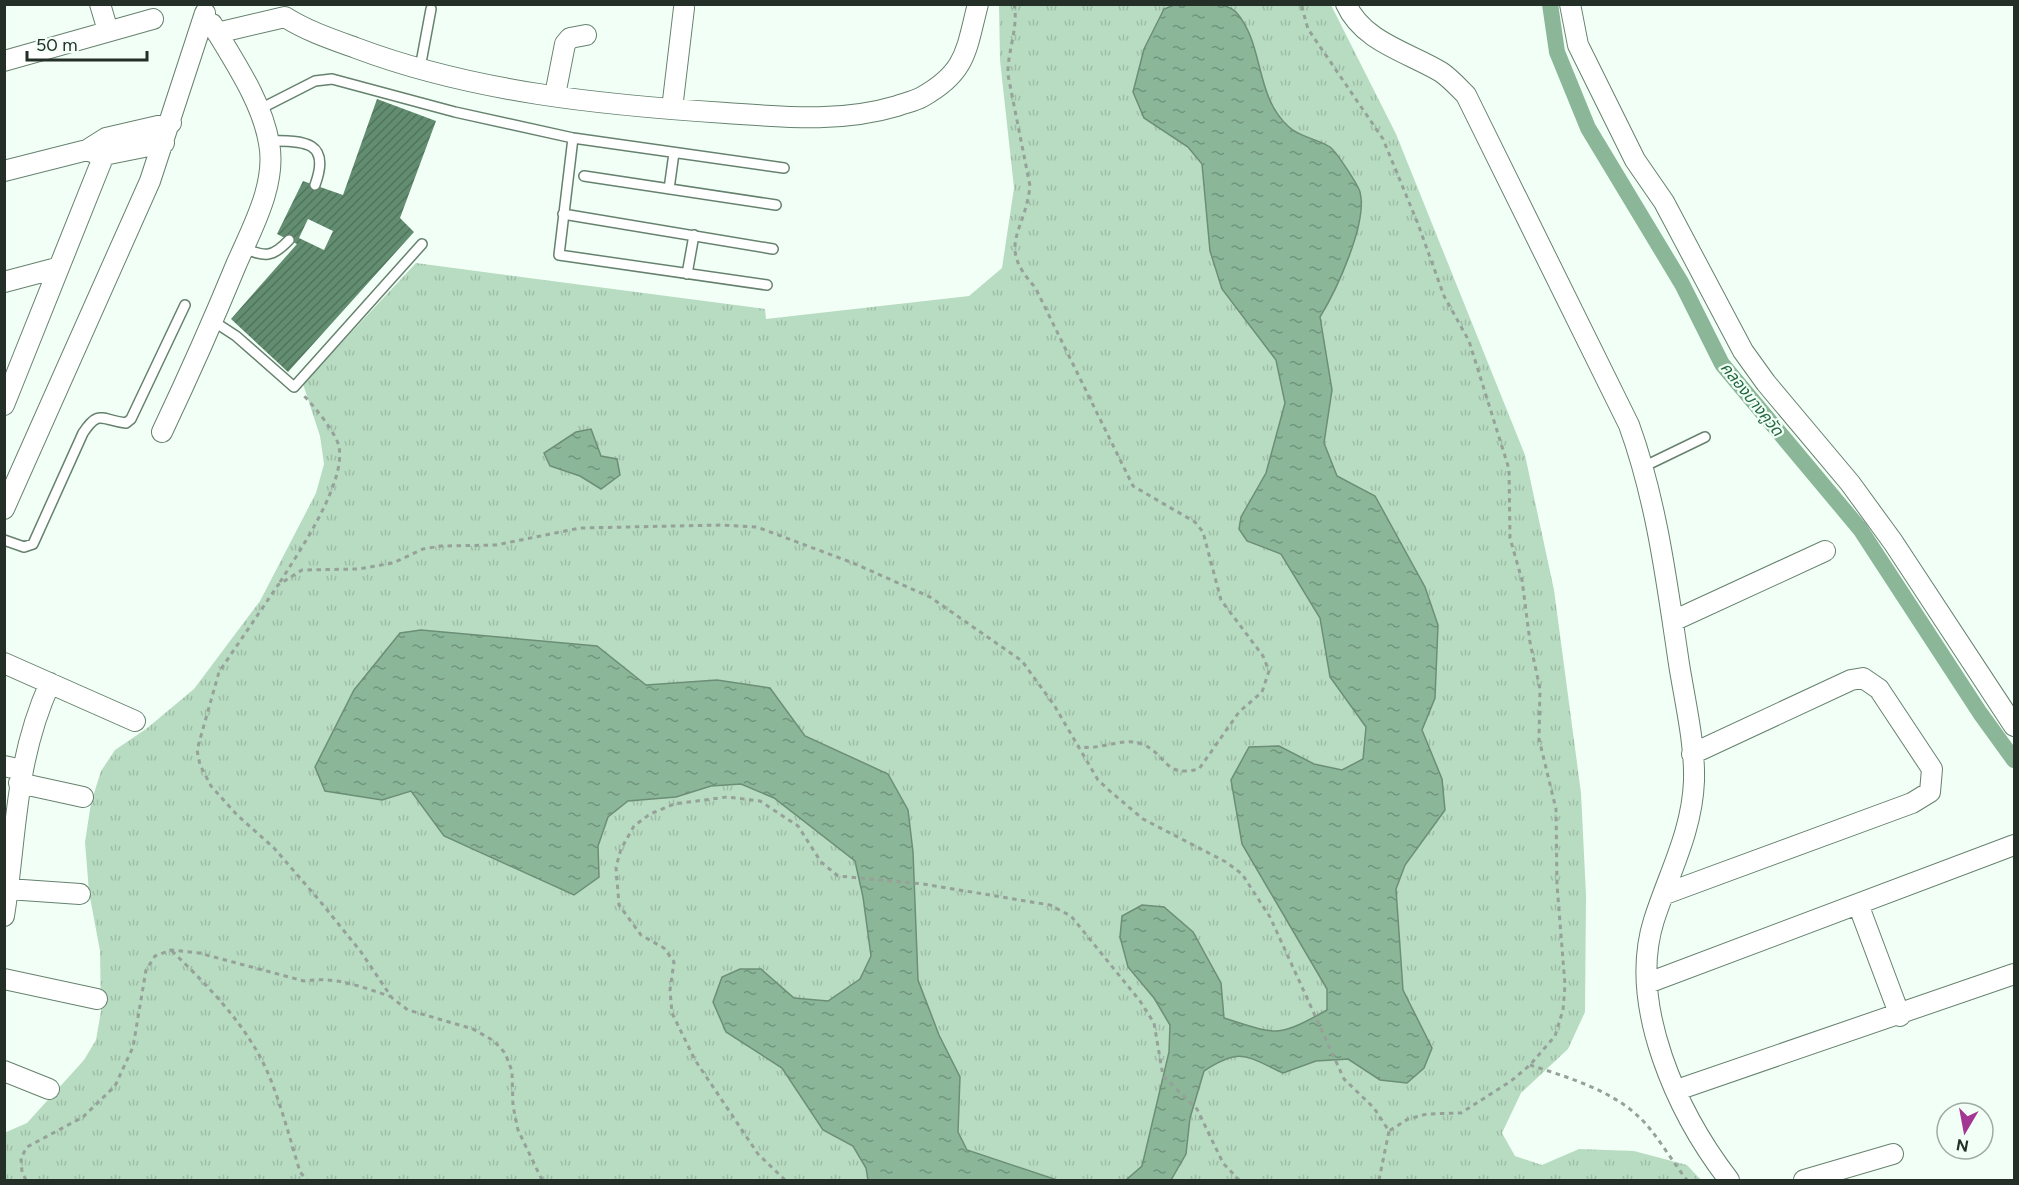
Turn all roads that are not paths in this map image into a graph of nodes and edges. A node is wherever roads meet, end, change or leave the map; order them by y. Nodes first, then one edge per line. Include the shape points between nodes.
1 (100, 4) edge
2 (978, 4) edge
3 (1570, 4) edge
4 (1349, 5) edge
5 (684, 8) dead end
6 (203, 9) edge
7 (431, 9) dead end
8 (287, 11) edge
9 (153, 19) dead end
10 (108, 31) junction
11 (217, 33) junction
12 (586, 35) dead end
13 (4, 61) edge
14 (420, 68) junction
15 (555, 95) junction
16 (672, 109) junction
17 (258, 110) junction
18 (171, 123) junction
19 (573, 138) junction
20 (269, 141) junction
21 (164, 143) junction
22 (99, 148) junction
23 (674, 153) junction
24 (784, 168) dead end
25 (4, 171) edge
26 (584, 176) dead end
27 (315, 185) dead end
28 (669, 189) junction
29 (776, 205) dead end
30 (563, 214) junction
31 (694, 236) junction
32 (289, 240) dead end
33 (422, 244) dead end
34 (243, 248) junction
35 (773, 249) dead end
36 (57, 268) junction
37 (687, 274) junction
38 (4, 282) edge
39 (767, 285) dead end
40 (185, 305) dead end
41 (213, 321) junction
42 (7, 395) edge
43 (162, 432) dead end
44 (1705, 437) dead end
45 (1643, 467) junction
46 (4, 509) edge
47 (4, 540) edge
48 (1826, 551) dead end
49 (1673, 621) junction
50 (4, 663) edge
51 (50, 683) junction
52 (135, 722) dead end
53 (2014, 725) edge
54 (1692, 754) junction
55 (15, 773) edge
56 (83, 796) dead end
57 (2014, 845) edge
58 (7, 861) edge
59 (8, 889) junction
60 (80, 894) dead end
61 (1665, 894) junction
62 (1858, 904) junction
63 (4, 916) edge
64 (2014, 975) edge
65 (4, 979) edge
66 (1648, 983) junction
67 (97, 999) dead end
68 (1900, 1016) junction
69 (4, 1071) edge
70 (49, 1089) dead end
71 (1677, 1090) junction
72 (1893, 1154) dead end
73 (1730, 1180) edge
74 (1804, 1180) edge

1 - 10 street
2 - 16 street via 961,66 921,98 880,111 825,119
3 - 53 street via 1578,45 1635,160 1664,202 1743,351 1893,542
4 - 45 street via 1351,15 1373,36 1443,73 1466,94 1629,425
5 - 16 street
6 - 11 street
6 - 18 street
7 - 14 lane
8 - 11 street
8 - 14 street via 303,28 389,61
9 - 10 street
10 - 13 street
11 - 17 street
12 - 15 street via 570,38 565,44
14 - 15 street via 491,86
15 - 16 street
17 - 19 lane via 315,81 332,79
17 - 20 street
18 - 21 street
18 - 22 street
19 - 23 lane
19 - 30 lane
20 - 27 lane via 304,142 314,147 321,168
20 - 34 street via 267,183
21 - 22 street
21 - 46 street
22 - 25 street
22 - 36 street
23 - 24 lane
23 - 28 lane
26 - 28 lane
28 - 29 lane
30 - 31 lane
30 - 37 lane via 559,255
31 - 35 lane
31 - 37 lane
32 - 34 lane via 269,255
33 - 41 lane via 294,387
34 - 41 street
36 - 38 street
36 - 42 street
37 - 39 lane
40 - 47 lane via 130,419 126,423 99,417 91,420 33,544 24,547
41 - 43 street
44 - 45 lane
45 - 49 street via 1651,492
48 - 49 street
49 - 54 street
50 - 51 street
51 - 52 street
51 - 55 street
54 - 61 street via 1694,781 1685,834
54 - 61 street via 1851,680 1863,678 1879,689 1932,769 1932,782 1930,792 1912,803
55 - 56 street
55 - 58 street
57 - 62 street
58 - 59 street
59 - 60 street
59 - 63 street
61 - 66 street via 1647,950
62 - 66 street
62 - 68 street
64 - 68 street
65 - 67 street
66 - 71 street via 1650,1015
68 - 71 street
69 - 70 street
71 - 73 street via 1705,1149
72 - 74 street

